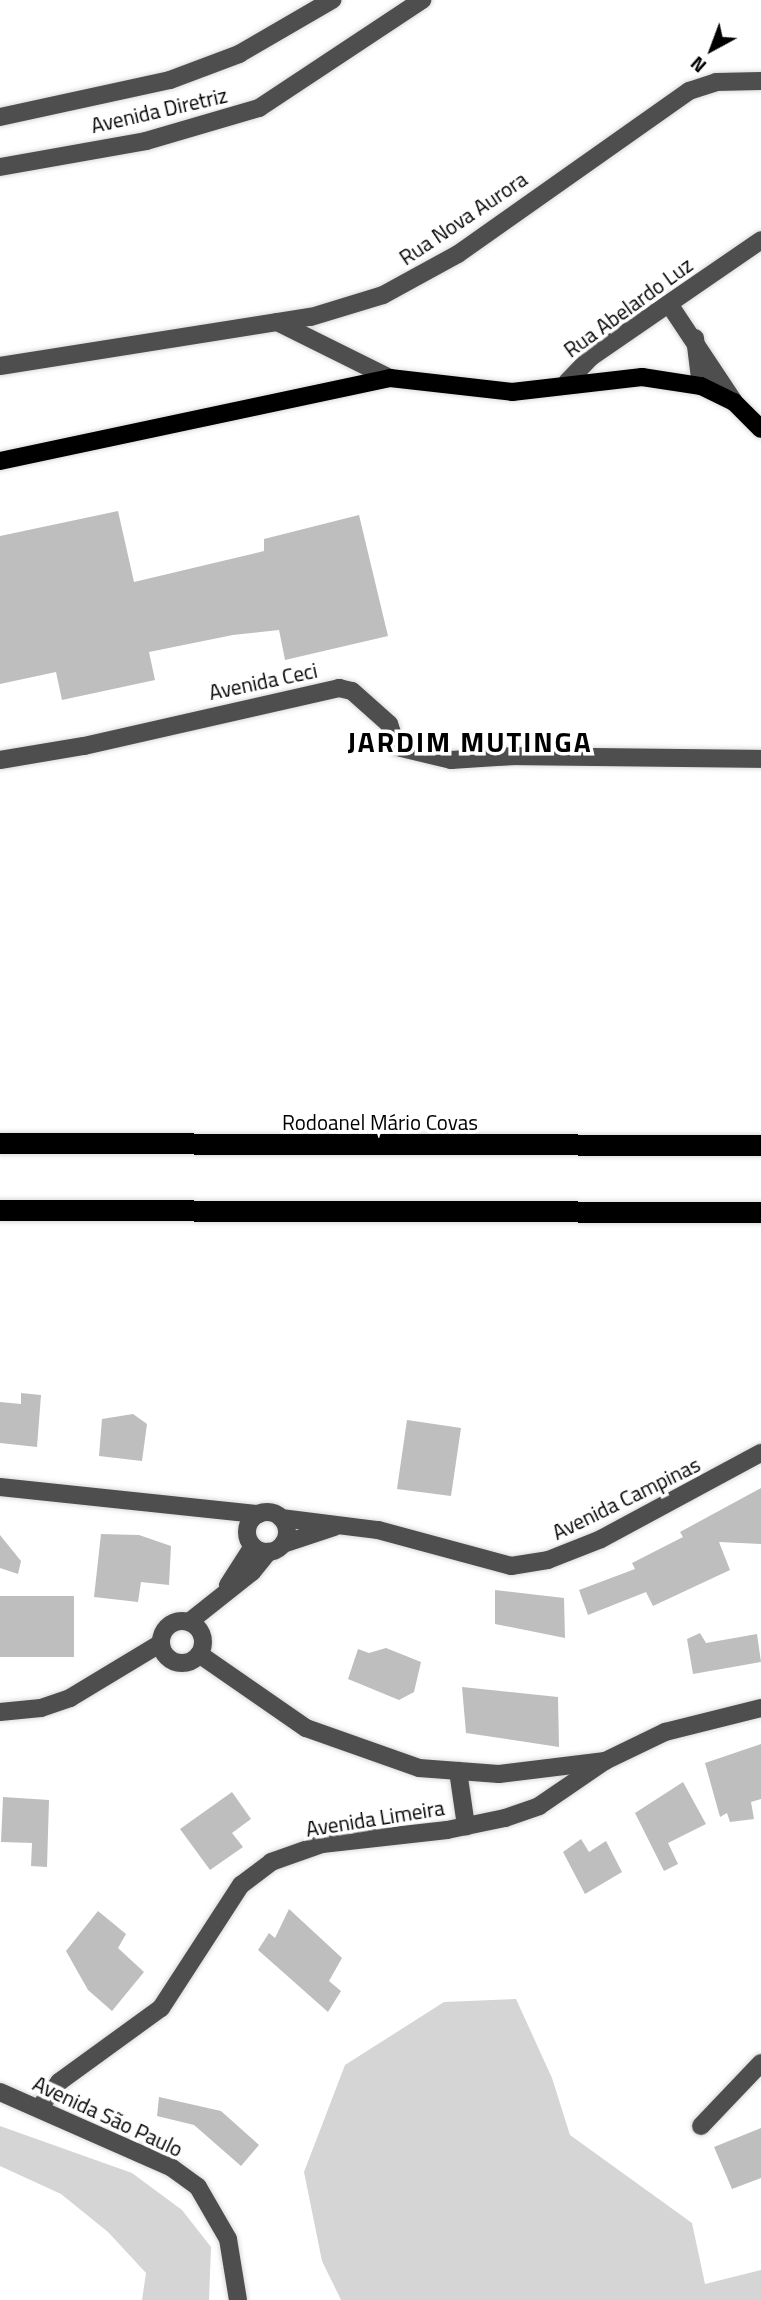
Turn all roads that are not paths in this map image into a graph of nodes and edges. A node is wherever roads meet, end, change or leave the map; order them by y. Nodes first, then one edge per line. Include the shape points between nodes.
1 (332, 0) edge
2 (422, 0) edge
3 (761, 80) edge
4 (0, 117) edge
5 (0, 167) edge
6 (761, 240) edge
7 (669, 304) junction
8 (335, 309) junction
9 (277, 322) junction
10 (695, 338) junction
11 (317, 344) junction
12 (0, 366) edge
13 (390, 378) junction
14 (567, 382) junction
15 (701, 386) junction
16 (734, 402) junction
17 (761, 429) edge
18 (0, 461) edge
19 (761, 759) edge
20 (0, 760) edge
21 (0, 1143) edge
22 (761, 1145) edge
23 (0, 1210) edge
24 (761, 1212) edge
25 (761, 1453) edge
26 (0, 1487) edge
27 (206, 1509) junction
28 (259, 1514) junction
29 (281, 1518) junction
30 (341, 1525) junction
31 (247, 1528) junction
32 (268, 1548) junction
33 (189, 1622) junction
34 (161, 1643) junction
35 (199, 1654) junction
36 (761, 1708) edge
37 (0, 1712) edge
38 (605, 1761) junction
39 (458, 1771) junction
40 (466, 1826) junction
41 (761, 2063) edge
42 (0, 2092) edge
43 (39, 2108) junction
44 (701, 2126) dead end
45 (238, 2300) edge

1 - 4 street, Avenida Diretriz via 239,54 170,79
2 - 5 street, Avenida Diretriz via 259,107 146,141
3 - 8 street, Rua Nova Aurora via 716,82 689,91 458,254 383,295
6 - 7 street, Rua Abelardo Luz
7 - 10 street
7 - 14 street, Rua Abelardo Luz via 591,357
8 - 9 street, Rua Nova Aurora
8 - 11 street
9 - 11 street, Rua Abelardo Luz
9 - 12 street, Rua Nova Aurora
10 - 15 street
10 - 16 street
11 - 13 street, Rua Abelardo Luz
13 - 14 main road, Rua Abelardo Luz via 513,392
13 - 18 main road, Rua Abelardo Luz
14 - 15 main road via 642,377
15 - 16 main road
16 - 17 main road
19 - 20 street, Avenida Ceci via 514,756 451,760 397,747 389,724 352,691 339,688 84,747
21 - 22 highway, Rodoanel Mário Covas
23 - 24 highway
25 - 30 street, Avenida Campinas via 601,1539 548,1560 511,1566
26 - 27 street
27 - 28 street
27 - 31 street
28 - 29 street, Avenida Campinas
28 - 31 street
29 - 30 street, Avenida Campinas
29 - 32 street via 286,1526
30 - 32 street
31 - 32 street
32 - 33 street via 252,1572 226,1588
33 - 34 street via 169,1625
33 - 35 street via 202,1636
34 - 35 street via 171,1660 181,1662
34 - 37 street via 70,1698 41,1708
35 - 39 street via 306,1728 419,1768
36 - 38 street, Avenida Limeira via 665,1732
38 - 39 street via 499,1774
38 - 40 street, Avenida Limeira via 540,1806
39 - 40 street
40 - 43 street, Avenida Limeira via 322,1844 271,1861 241,1885 160,2008 59,2082
41 - 44 street
42 - 43 street, Avenida São Paulo
43 - 45 street, Avenida São Paulo via 172,2168 198,2187 228,2239

